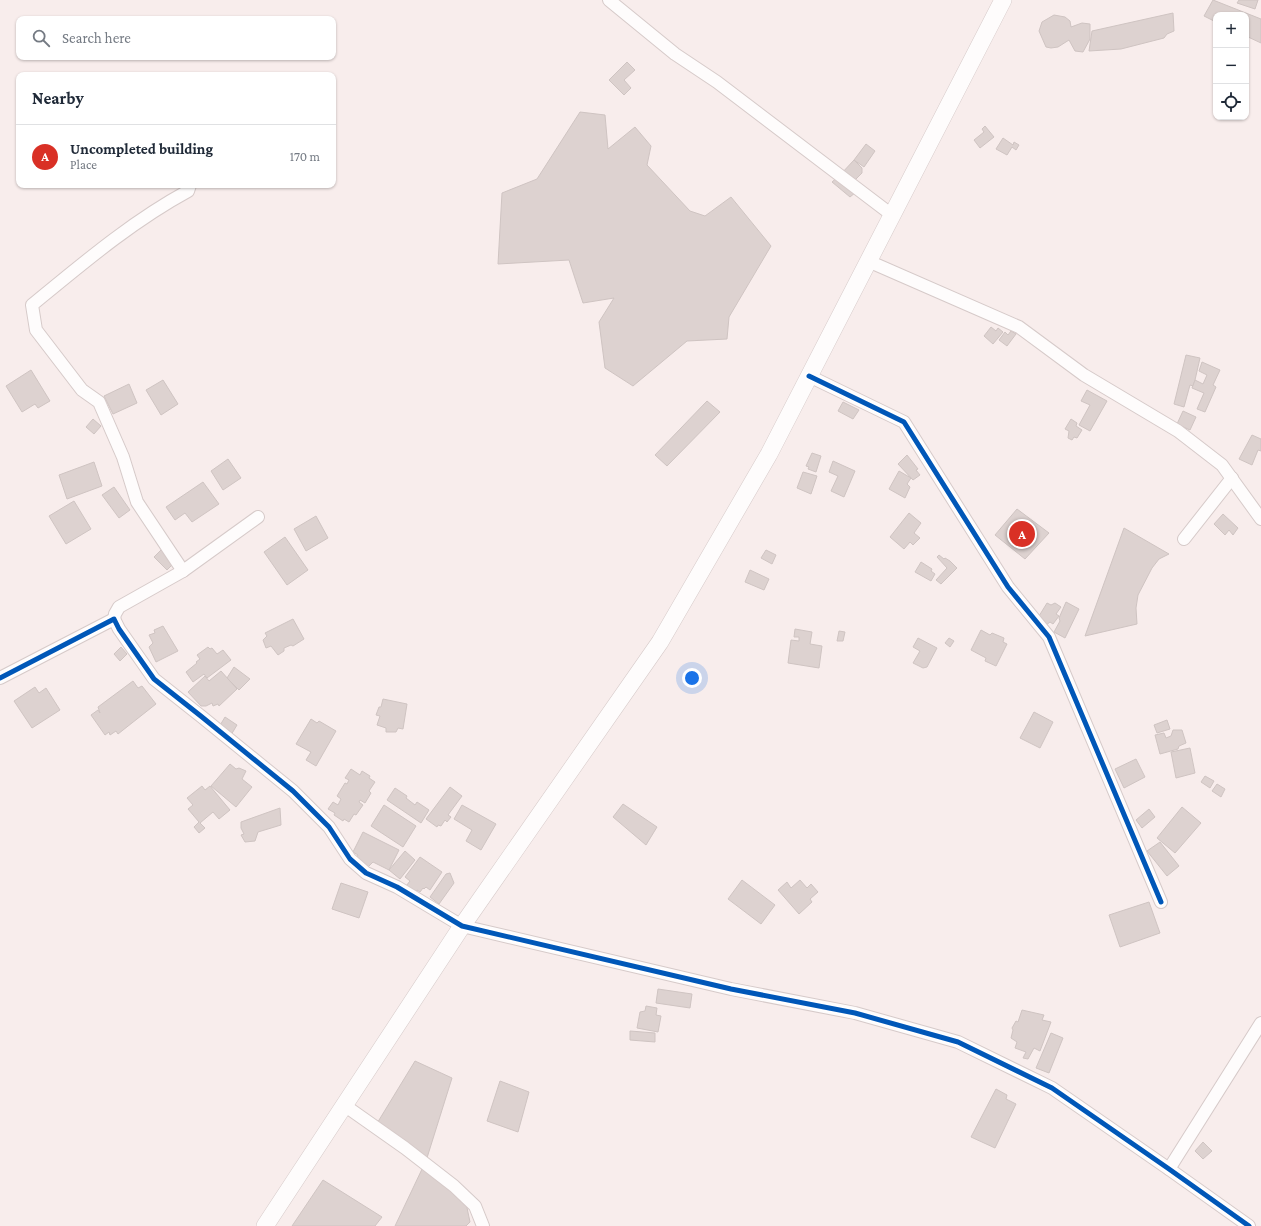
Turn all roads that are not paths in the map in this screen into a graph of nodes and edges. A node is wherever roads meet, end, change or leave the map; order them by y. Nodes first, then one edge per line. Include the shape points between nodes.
1 (609, 0) edge
2 (997, 2) edge
3 (189, 188) edge
4 (892, 215) junction
5 (868, 261) junction
6 (809, 376) junction
7 (1232, 478) junction
8 (258, 517) dead end
9 (1261, 519) edge
10 (1184, 539) dead end
11 (183, 571) junction
12 (114, 618) junction
13 (0, 678) edge
14 (1161, 902) dead end
15 (462, 926) junction
16 (1261, 1023) edge
17 (344, 1105) junction
18 (1169, 1168) junction
19 (265, 1226) edge
20 (483, 1226) edge
21 (1249, 1226) edge

1 - 4 street via 675,54 729,91
2 - 4 main road
3 - 11 street via 120,234 32,305 36,330 82,390 99,402 123,457 137,502
4 - 5 main road
5 - 6 main road
5 - 7 street via 1019,327 1084,375 1178,431 1222,465
6 - 14 street via 904,422 1008,587 1049,637
6 - 15 main road via 769,454 660,642
7 - 9 street
7 - 10 street
8 - 11 street
11 - 12 street via 119,607
12 - 13 street
12 - 15 street via 154,679 294,791 329,828 350,859 366,873 397,887
15 - 17 main road
15 - 18 street via 731,989 855,1014 958,1042 1052,1088
16 - 18 street
17 - 19 main road
17 - 20 street via 454,1186 474,1206
18 - 21 street

